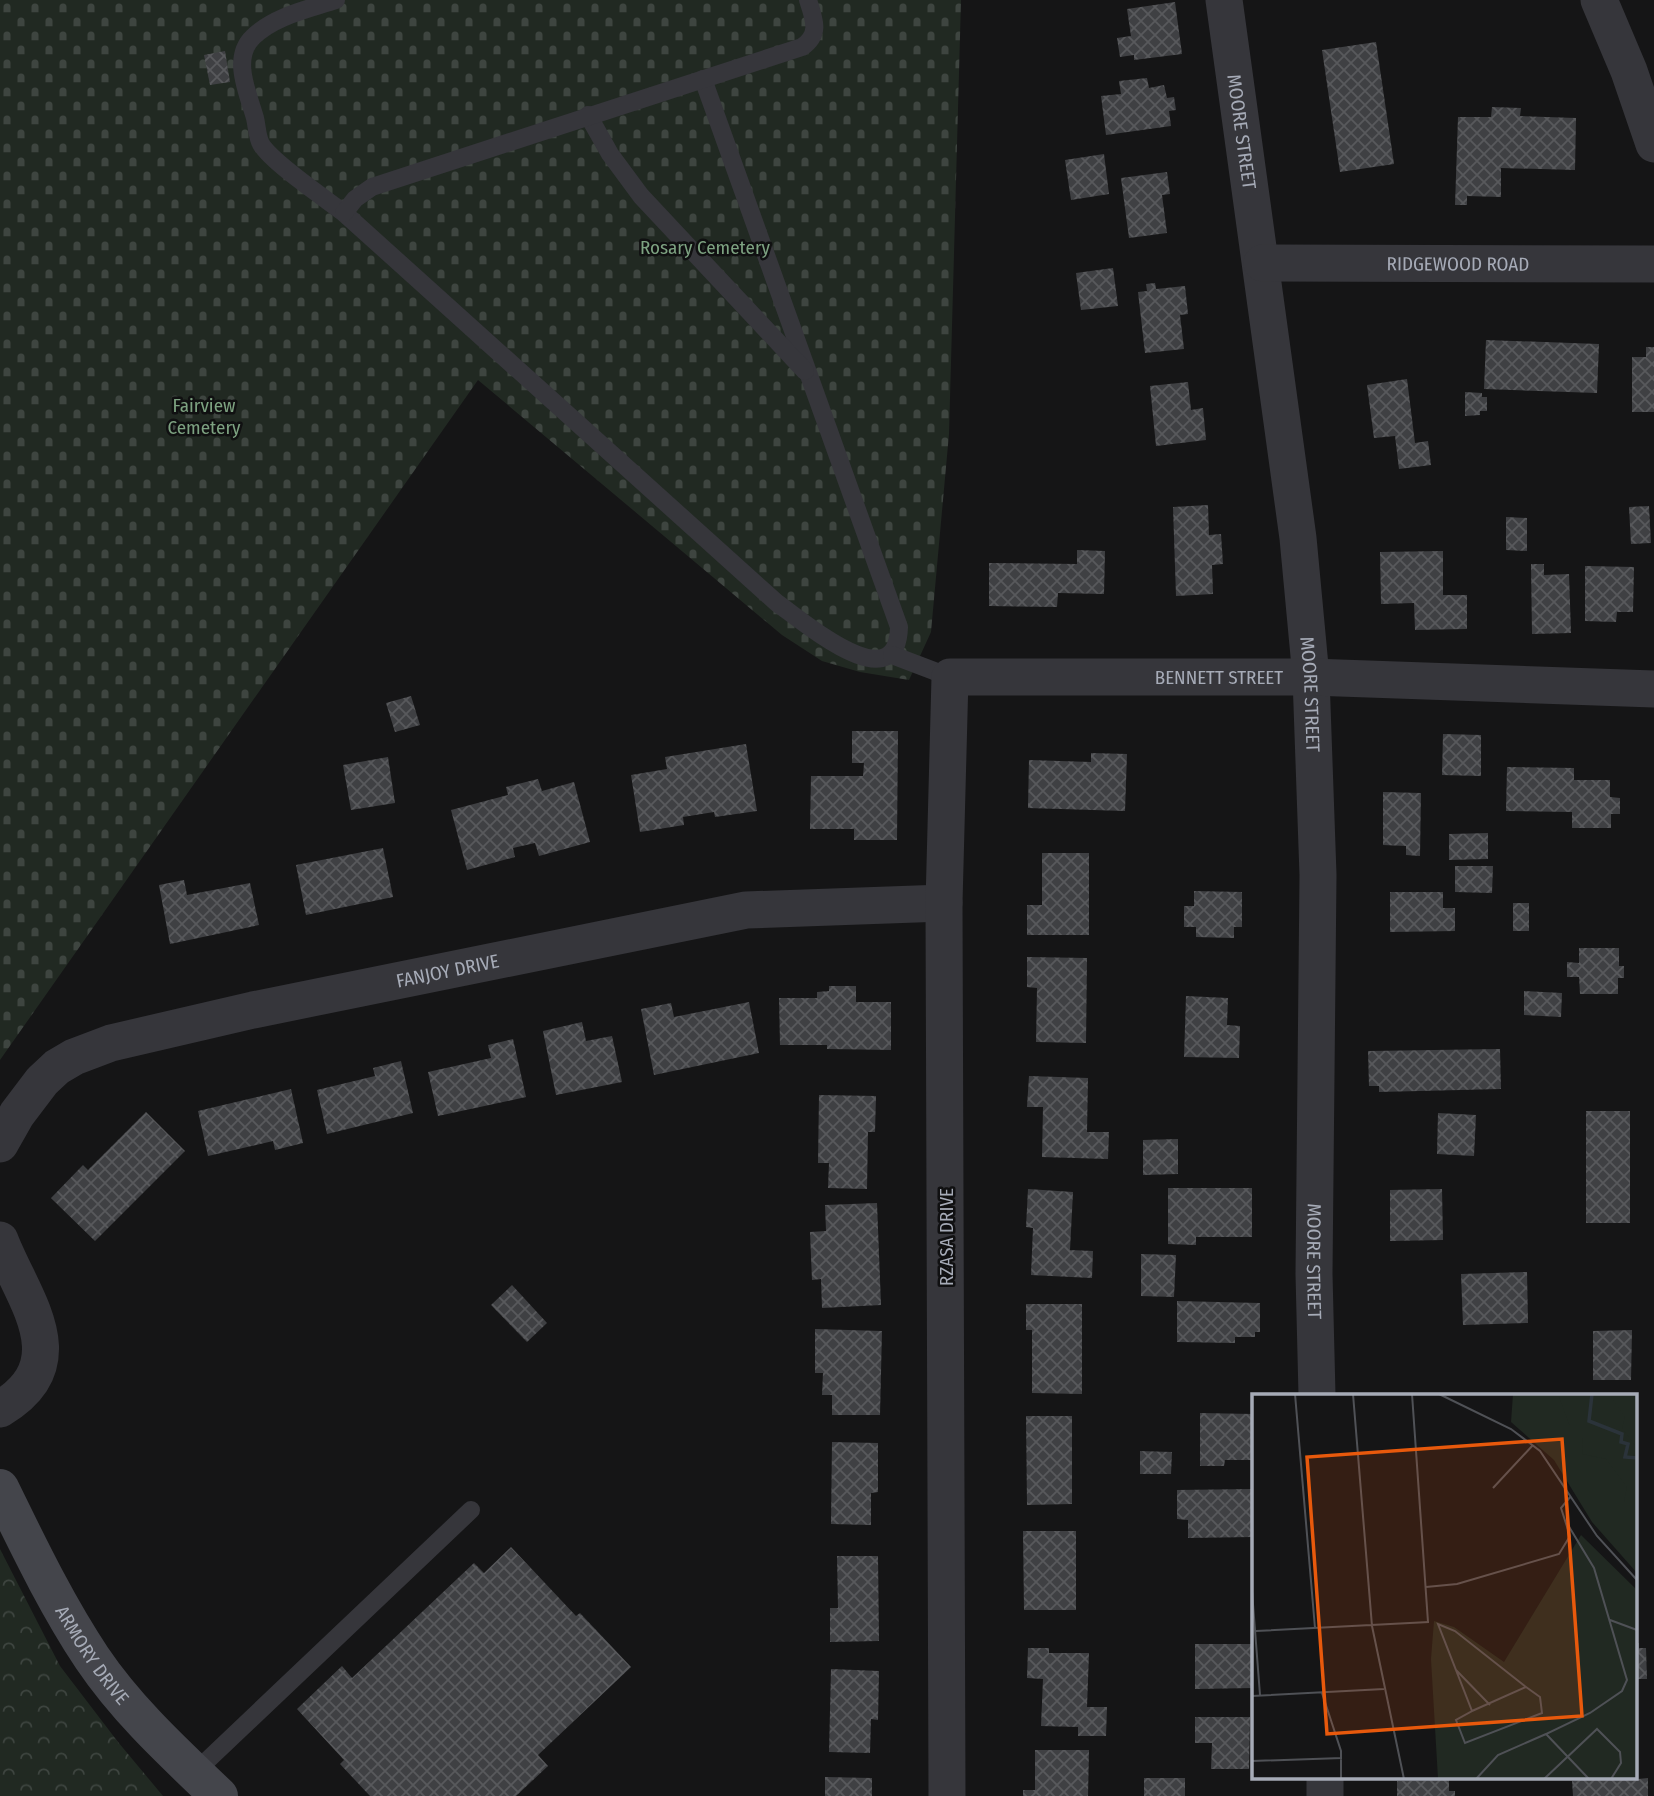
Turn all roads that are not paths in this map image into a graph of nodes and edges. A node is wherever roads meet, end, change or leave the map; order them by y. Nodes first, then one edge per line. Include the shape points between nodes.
1 (336, 0) edge
2 (808, 0) edge
3 (1224, 0) edge
4 (1599, 0) edge
5 (703, 79) junction
6 (589, 115) junction
7 (1654, 144) edge
8 (344, 214) junction
9 (1262, 263) junction
10 (1654, 264) edge
11 (809, 376) junction
12 (892, 654) junction
13 (950, 677) junction
14 (1311, 677) junction
15 (1654, 689) edge
16 (944, 903) junction
17 (0, 1144) edge
18 (0, 1240) edge
19 (1317, 1394) edge
20 (0, 1409) edge
21 (0, 1488) edge
22 (471, 1510) dead end
23 (1325, 1778) edge
24 (207, 1785) edge
25 (947, 1796) edge
26 (1325, 1796) edge

1 - 8 lane via 271,24 248,43 242,63 261,144
2 - 5 lane via 815,25 810,41
3 - 9 street, MOORE STREET
4 - 7 street
5 - 6 lane
5 - 11 lane
6 - 8 lane via 372,187
6 - 11 lane via 641,196
8 - 12 lane via 777,603 854,654 877,660
9 - 10 street, RIDGEWOOD ROAD
9 - 14 street, MOORE STREET
11 - 12 lane via 900,627
12 - 13 lane
13 - 14 street, BENNETT STREET
13 - 16 street, RZASA DRIVE
14 - 15 street, BENNETT STREET
14 - 19 street, MOORE STREET via 1318,875
16 - 17 street, FANJOY DRIVE via 746,910 111,1043 57,1067 17,1114
16 - 25 street, RZASA DRIVE
18 - 20 street via 31,1306 41,1352 25,1389
21 - 24 main road, ARMORY DRIVE via 93,1659 151,1729
22 - 24 lane
23 - 26 street

